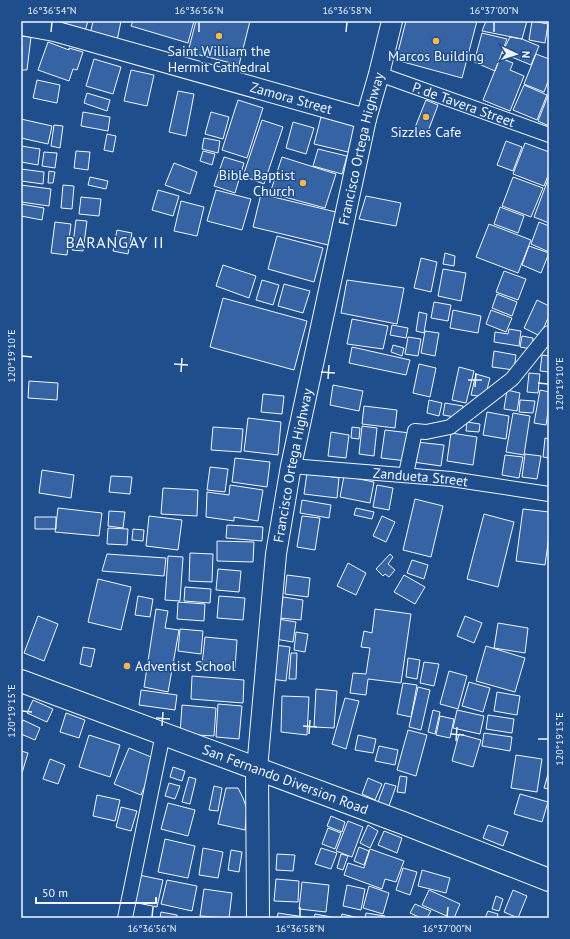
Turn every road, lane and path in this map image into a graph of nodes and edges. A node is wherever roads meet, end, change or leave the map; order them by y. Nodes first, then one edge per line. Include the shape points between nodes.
1 (392, 21) edge
2 (21, 25) edge
3 (56, 26) edge
4 (379, 74) junction
5 (366, 119) junction
6 (549, 135) edge
7 (549, 333) edge
8 (291, 466) junction
9 (406, 474) junction
10 (549, 494) edge
11 (21, 681) edge
12 (163, 734) junction
13 (257, 769) junction
14 (549, 880) edge
15 (125, 918) edge
16 (258, 918) edge

1 - 4 main road, Francisco Ortega Highway
2 - 3 main road, Zamora Street
3 - 5 main road, Zamora Street
4 - 5 main road, Francisco Ortega Highway
4 - 6 street, P. de Tavera Street
5 - 8 main road, Francisco Ortega Highway
7 - 9 street via 512,379 450,427 416,432
8 - 9 street, Zandueta Street
8 - 13 main road, Francisco Ortega Highway via 276,554
9 - 10 street, Zandueta Street
11 - 12 main road, San Fernando Diversion Road
12 - 13 main road, San Fernando Diversion Road
12 - 15 street
13 - 14 main road, San Fernando Diversion Road
13 - 16 main road, Francisco Ortega Highway

